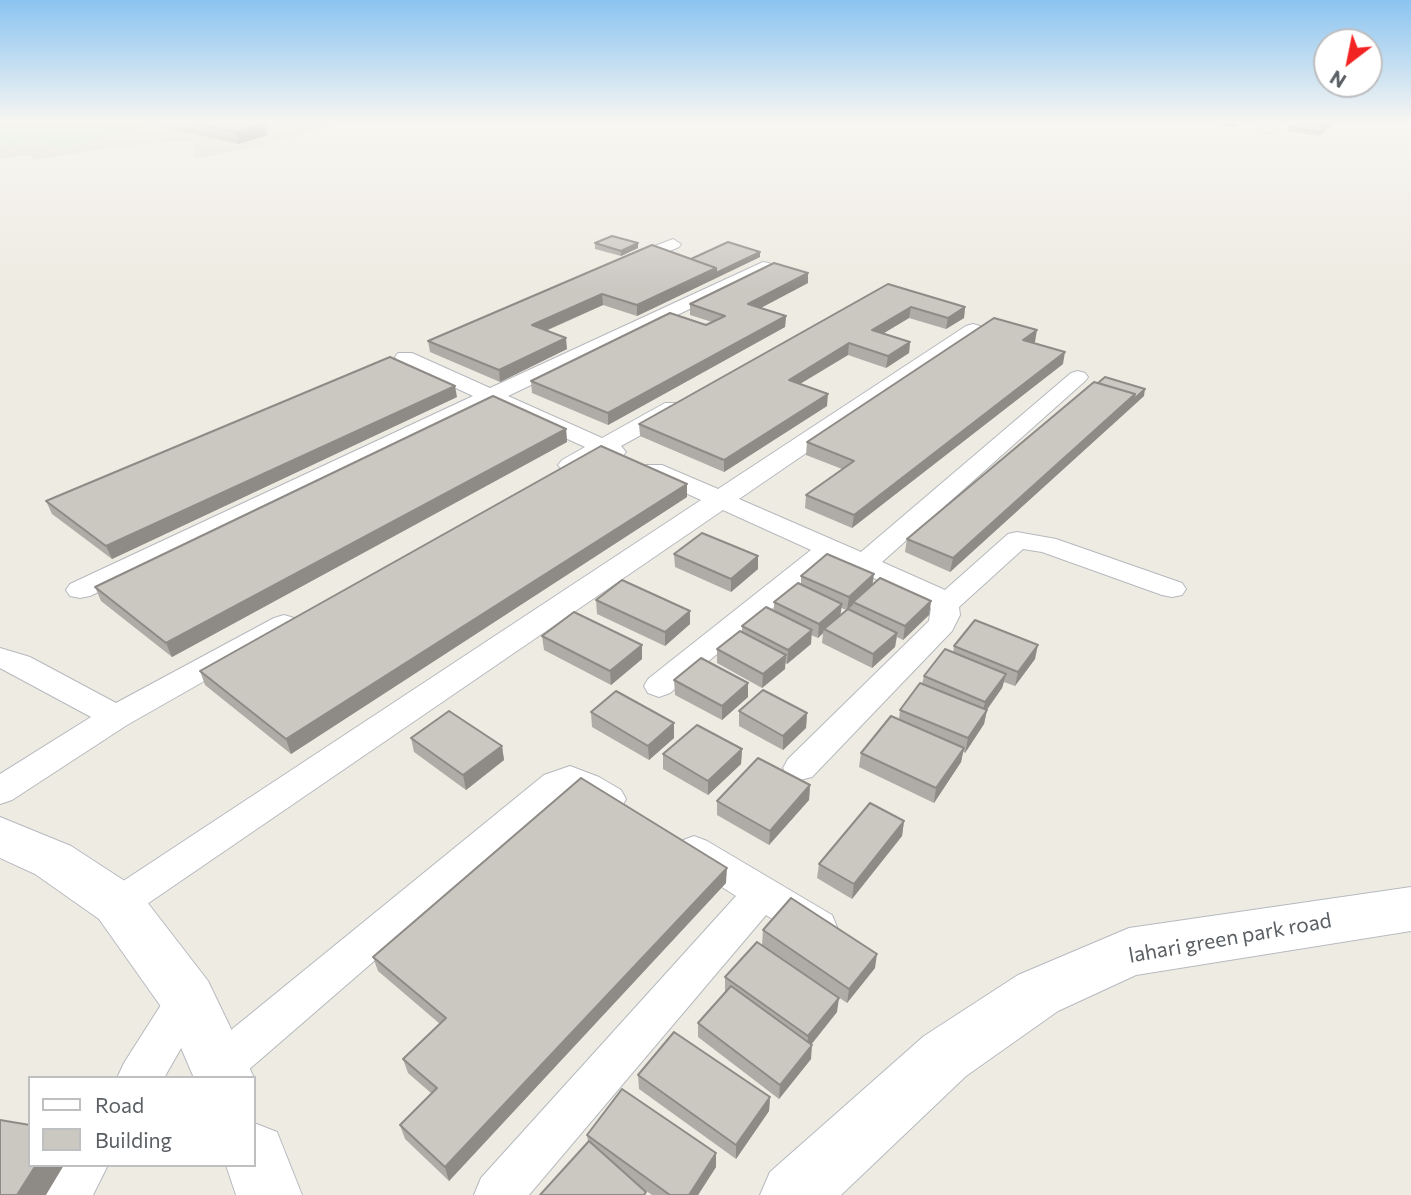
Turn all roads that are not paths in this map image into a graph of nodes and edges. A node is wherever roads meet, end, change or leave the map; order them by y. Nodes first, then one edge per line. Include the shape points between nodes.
1 (673, 244) dead end
2 (763, 267) edge
3 (609, 271) edge
4 (973, 330) edge
5 (430, 346) edge
6 (1078, 376) dead end
7 (700, 393) edge
8 (490, 396) junction
9 (603, 447) junction
10 (554, 474) edge
11 (721, 500) junction
12 (830, 548) junction
13 (863, 564) junction
14 (80, 590) dead end
15 (1172, 590) dead end
16 (944, 605) junction
17 (311, 609) edge
18 (0, 658) edge
19 (659, 685) dead end
20 (116, 718) junction
21 (800, 768) dead end
22 (0, 791) edge
23 (634, 814) edge
24 (0, 836) edge
25 (669, 836) edge
26 (762, 893) junction
27 (118, 904) junction
28 (1411, 909) edge
29 (847, 945) edge
30 (188, 999) junction
31 (222, 1072) edge
32 (140, 1076) edge
33 (256, 1160) edge
34 (84, 1167) edge
35 (66, 1195) edge
36 (270, 1195) edge
37 (498, 1195) edge
38 (793, 1195) edge

1 - 3 street
2 - 8 street
4 - 11 street
5 - 8 street via 398,359
6 - 13 street
7 - 9 street
8 - 9 street
8 - 14 street
9 - 10 street
9 - 11 street
11 - 12 street
11 - 27 street
12 - 13 street
12 - 19 street
13 - 16 street via 934,595
15 - 16 street via 1047,545 1017,540
16 - 21 street via 942,625
17 - 20 street
18 - 20 street
20 - 22 street
23 - 31 street via 570,779 556,784
24 - 27 street via 53,860
25 - 26 street
26 - 29 street
26 - 37 street
27 - 30 street
28 - 38 street, lahari green park road via 1129,952 1038,992 945,1056
30 - 31 street
30 - 32 street
33 - 36 street
34 - 35 street

